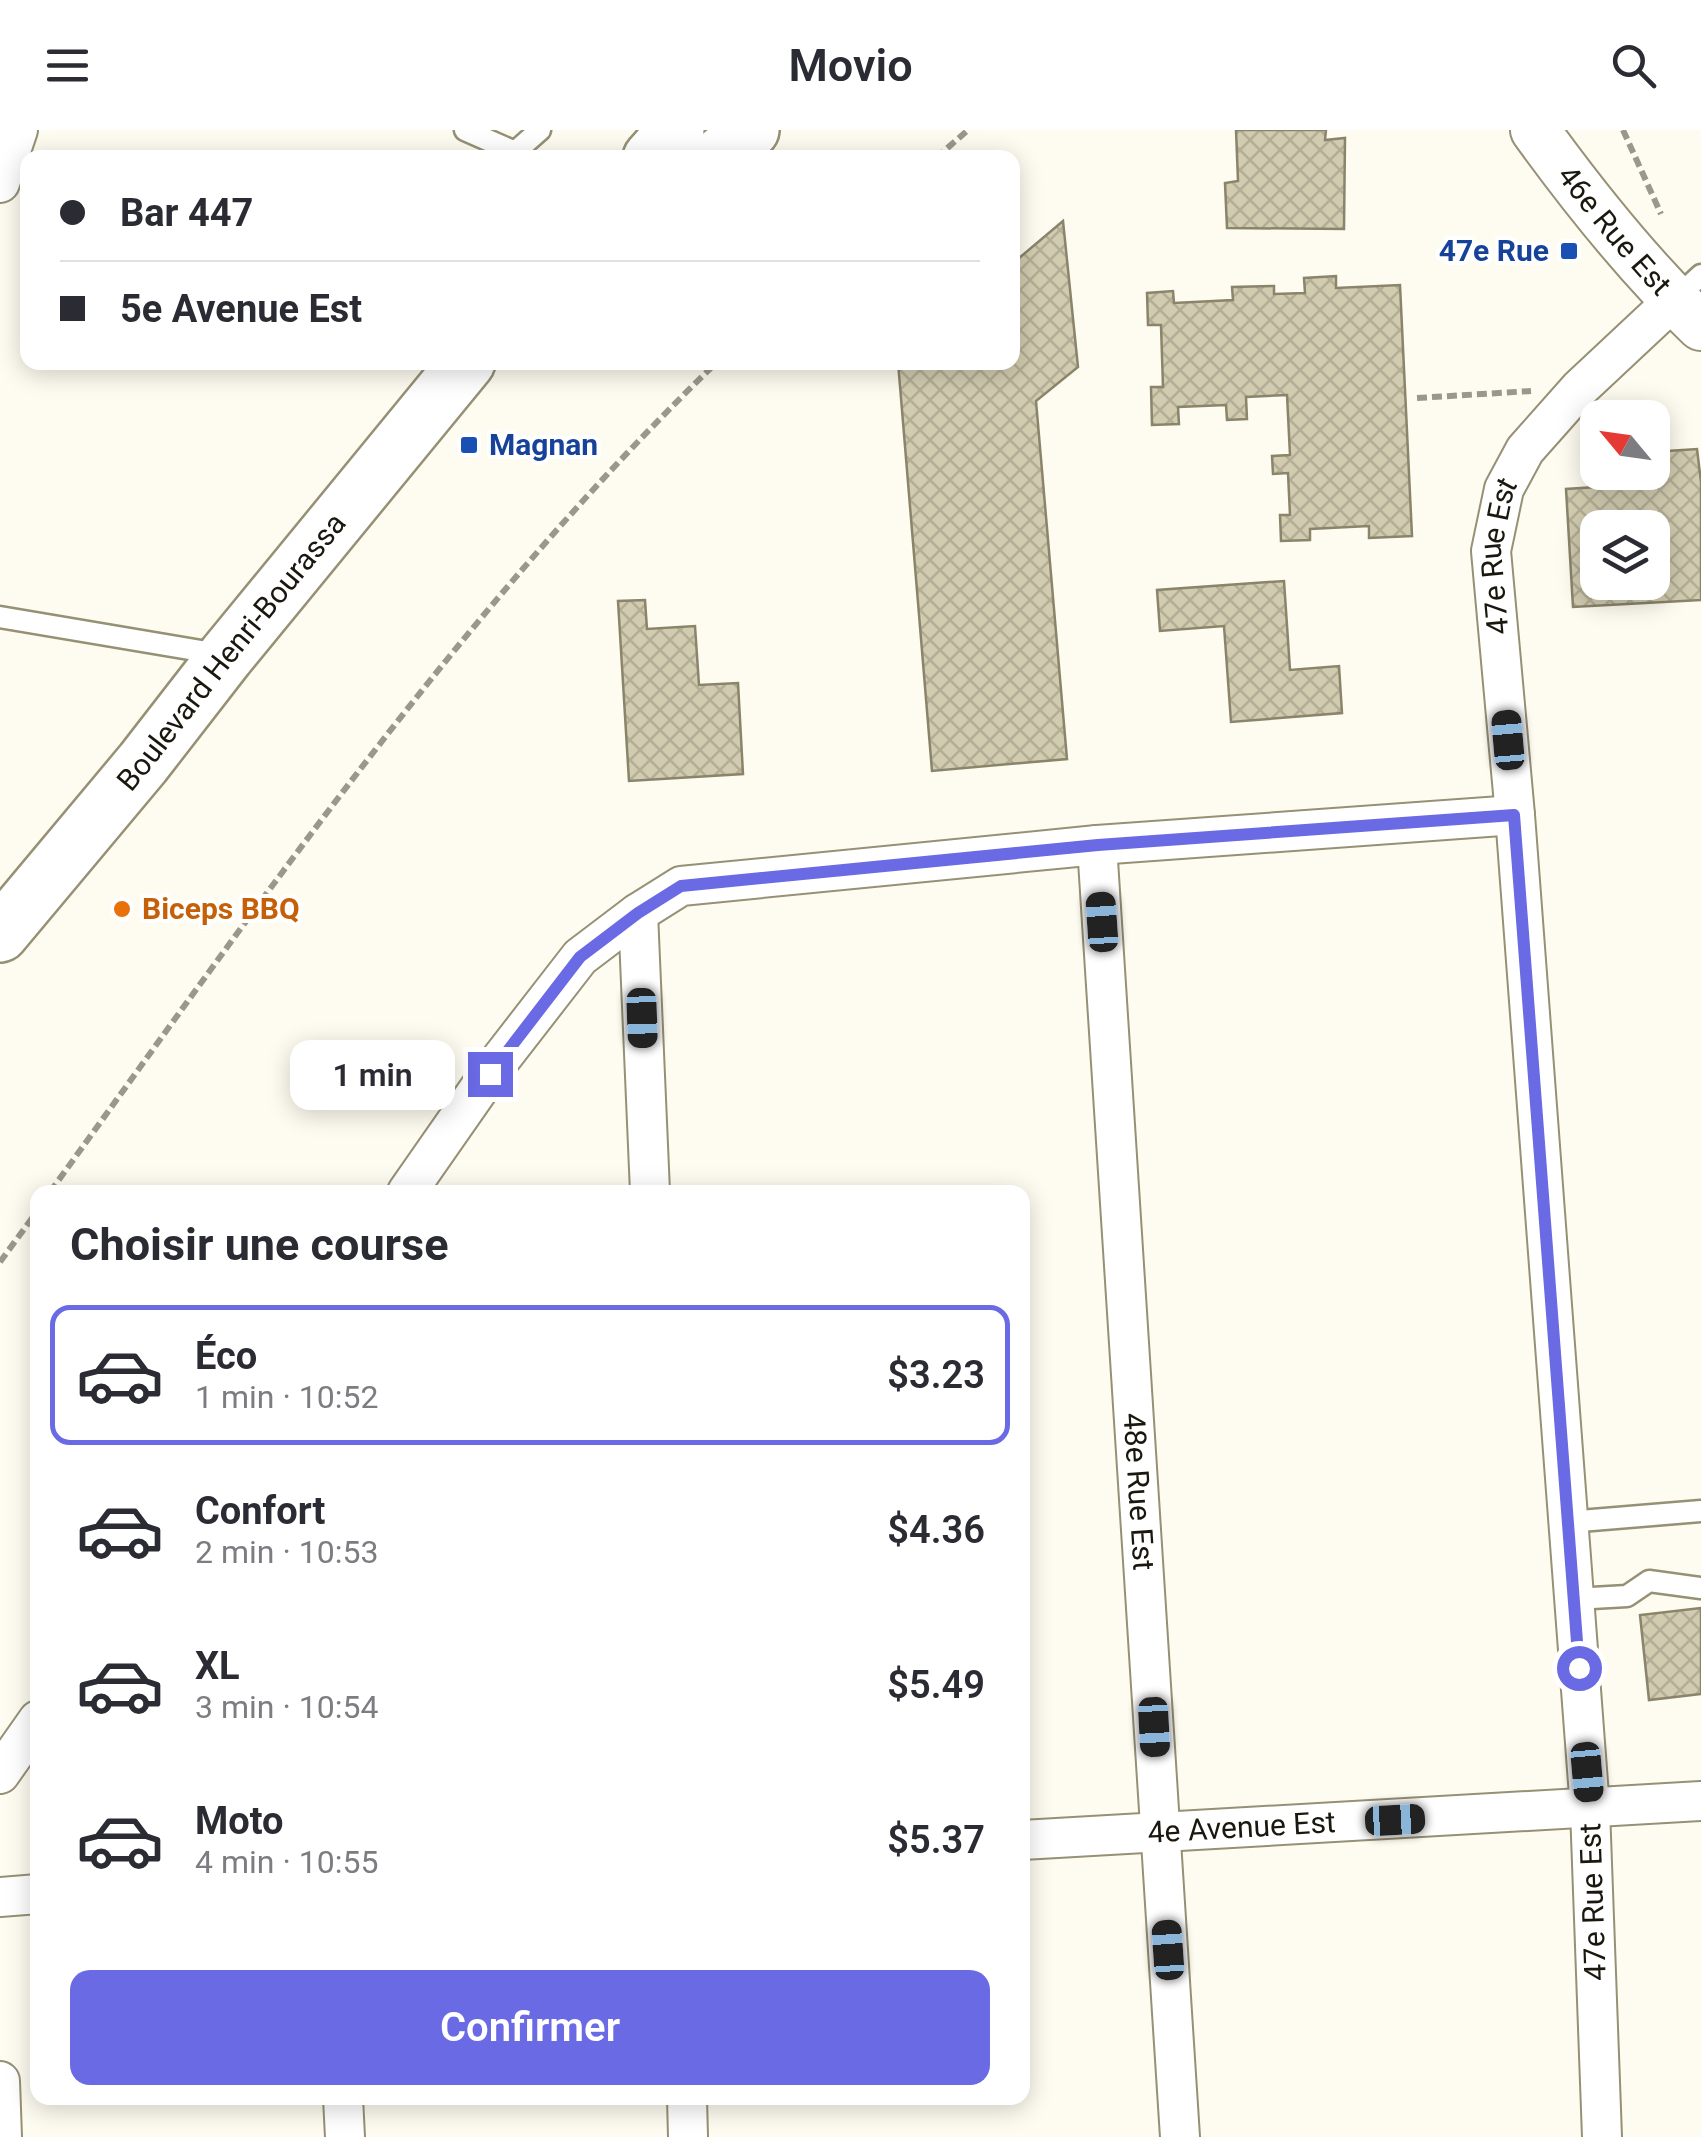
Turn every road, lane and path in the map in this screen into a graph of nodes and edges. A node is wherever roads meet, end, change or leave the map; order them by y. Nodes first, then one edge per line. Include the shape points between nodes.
1 (18, 130) edge
2 (465, 130) edge
3 (540, 130) edge
4 (676, 130) edge
5 (750, 130) edge
6 (968, 130) edge
7 (1536, 130) edge
8 (1623, 130) edge
9 (507, 150) edge
10 (522, 150) edge
11 (658, 150) edge
12 (726, 150) edge
13 (945, 150) edge
14 (0, 183) edge
15 (1660, 214) dead end
16 (1692, 300) edge
17 (457, 370) edge
18 (710, 370) edge
19 (1580, 388) junction
20 (1417, 398) dead end
21 (0, 616) edge
22 (226, 656) junction
23 (1514, 815) junction
24 (1098, 845) junction
25 (638, 913) junction
26 (0, 934) edge
27 (55, 1185) edge
28 (412, 1185) edge
29 (650, 1185) edge
30 (30, 1221) edge
31 (0, 1262) edge
32 (1701, 1511) edge
33 (1568, 1522) junction
34 (1701, 1588) edge
35 (1574, 1599) junction
36 (30, 1731) edge
37 (0, 1774) edge
38 (1701, 1801) edge
39 (1590, 1809) junction
40 (1160, 1832) junction
41 (1030, 1840) edge
42 (30, 1895) edge
43 (0, 1897) edge
44 (0, 2081) edge
45 (343, 2105) edge
46 (687, 2105) edge
47 (2, 2137) edge
48 (345, 2137) edge
49 (688, 2137) edge
50 (1180, 2137) edge
51 (1602, 2137) edge

1 - 14 street
2 - 9 lane
3 - 10 lane
4 - 11 main road
5 - 12 main road
6 - 13 path
7 - 16 street, 46e Rue Est via 1579,191
8 - 15 path
16 - 19 street, 47e Rue Est
17 - 22 main road, Boulevard Henri-Bourassa
18 - 27 path via 539,552 406,710
19 - 20 path
19 - 23 street, 47e Rue Est via 1525,450 1504,488 1491,551
21 - 22 lane
22 - 26 main road, Boulevard Henri-Bourassa
23 - 24 street
23 - 33 street, 47e Rue Est
24 - 25 street via 681,886
24 - 40 street, 48e Rue Est
25 - 28 street via 580,957
25 - 29 street
30 - 31 path
32 - 33 lane
33 - 35 street, 47e Rue Est
34 - 35 lane via 1649,1581 1627,1596
35 - 39 street, 47e Rue Est
36 - 37 street
38 - 39 street, 4e Avenue Est
39 - 40 street, 4e Avenue Est
39 - 51 street, 47e Rue Est
40 - 41 street, 4e Avenue Est
40 - 50 street, 48e Rue Est
42 - 43 street
44 - 47 street
45 - 48 street
46 - 49 street

